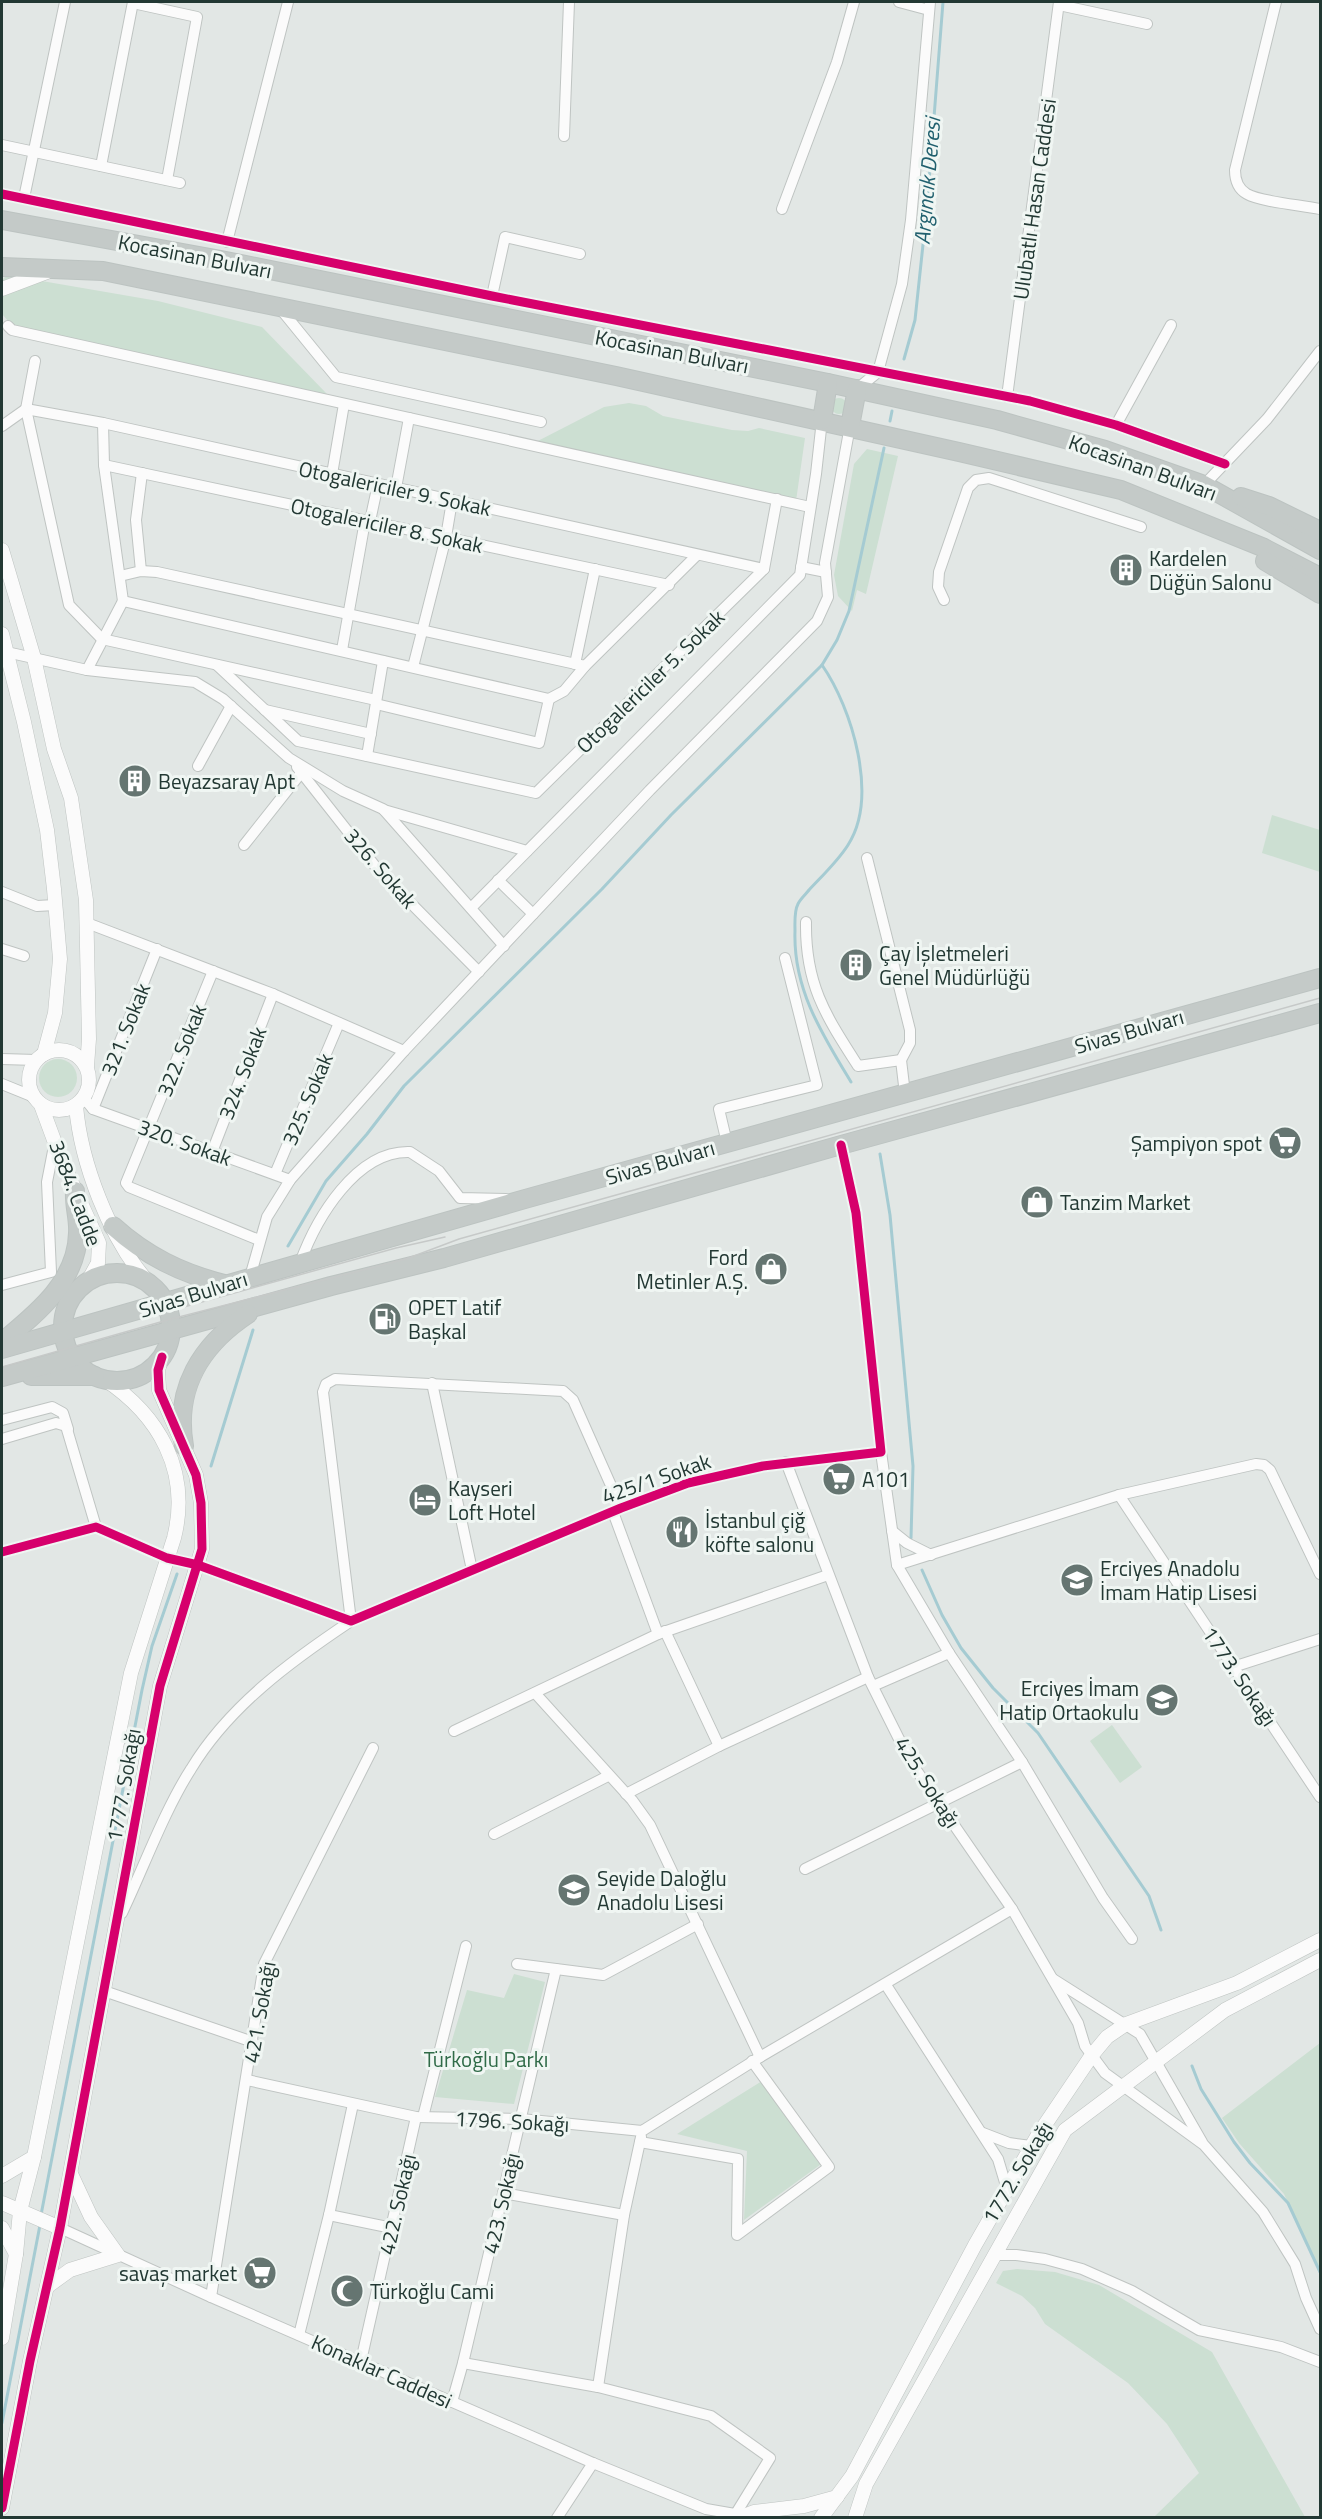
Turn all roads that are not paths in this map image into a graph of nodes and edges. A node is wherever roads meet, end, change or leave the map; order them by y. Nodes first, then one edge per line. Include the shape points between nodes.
1 (65, 2) edge
2 (133, 2) edge
3 (288, 2) edge
4 (570, 2) edge
5 (854, 2) edge
6 (899, 2) edge
7 (1276, 2) edge
8 (1059, 3) edge
9 (930, 6) edge
10 (1147, 24) dead end
11 (564, 136) dead end
12 (2, 145) edge
13 (33, 151) junction
14 (101, 166) junction
15 (167, 180) junction
16 (180, 183) dead end
17 (2, 194) edge
18 (24, 198) junction
19 (1320, 208) edge
20 (782, 209) dead end
21 (2, 220) edge
22 (35, 226) junction
23 (2, 230) edge
24 (227, 242) junction
25 (580, 254) dead end
26 (2, 258) edge
27 (22, 266) junction
28 (2, 267) edge
29 (57, 268) junction
30 (2, 289) edge
31 (492, 296) junction
32 (279, 307) junction
33 (1171, 325) dead end
34 (8, 326) dead end
35 (1320, 351) edge
36 (35, 361) dead end
37 (878, 372) junction
38 (828, 383) junction
39 (857, 389) junction
40 (1007, 397) junction
41 (344, 404) junction
42 (26, 409) junction
43 (409, 418) junction
44 (822, 420) junction
45 (541, 422) dead end
46 (103, 423) junction
47 (1116, 424) junction
48 (2, 426) edge
49 (850, 426) junction
50 (1002, 462) junction
51 (1225, 464) junction
52 (104, 465) junction
53 (142, 473) junction
54 (332, 474) junction
55 (1003, 483) junction
56 (378, 484) junction
57 (1204, 485) junction
58 (396, 488) junction
59 (1121, 490) junction
60 (777, 499) junction
61 (452, 501) junction
62 (810, 507) junction
63 (367, 521) junction
64 (1141, 526) dead end
65 (1320, 531) edge
66 (446, 537) junction
67 (2, 550) edge
68 (1320, 550) edge
69 (697, 555) junction
70 (801, 567) junction
71 (595, 569) junction
72 (764, 569) junction
73 (141, 571) junction
74 (826, 572) junction
75 (120, 576) junction
76 (1320, 577) edge
77 (669, 585) junction
78 (1320, 594) edge
79 (944, 600) dead end
80 (123, 601) junction
81 (348, 614) junction
82 (422, 630) junction
83 (2, 634) edge
84 (102, 639) junction
85 (342, 650) junction
86 (4, 651) edge
87 (33, 658) junction
88 (383, 661) junction
89 (217, 665) junction
90 (580, 665) junction
91 (413, 667) junction
92 (87, 670) junction
93 (549, 699) junction
94 (376, 702) junction
95 (231, 706) junction
96 (265, 710) junction
97 (370, 734) junction
98 (367, 756) junction
99 (289, 758) junction
100 (198, 766) dead end
101 (301, 773) junction
102 (383, 809) junction
103 (244, 845) dead end
104 (527, 851) junction
105 (867, 858) dead end
106 (498, 880) junction
107 (2, 892) edge
108 (56, 905) junction
109 (471, 908) junction
110 (533, 914) junction
111 (806, 922) dead end
112 (87, 923) junction
113 (504, 946) junction
114 (2, 949) edge
115 (157, 950) junction
116 (24, 956) dead end
117 (785, 958) dead end
118 (213, 971) junction
119 (479, 972) junction
120 (1320, 978) edge
121 (273, 994) junction
122 (1320, 1013) edge
123 (339, 1023) junction
124 (404, 1051) junction
125 (40, 1057) junction
126 (2, 1059) edge
127 (901, 1060) junction
128 (87, 1066) junction
129 (2, 1084) edge
130 (905, 1094) junction
131 (37, 1101) junction
132 (84, 1104) junction
133 (148, 1129) junction
134 (56, 1140) junction
135 (727, 1143) junction
136 (841, 1145) junction
137 (212, 1152) junction
138 (275, 1174) junction
139 (291, 1180) junction
140 (75, 1191) junction
141 (525, 1200) junction
142 (113, 1226) junction
143 (259, 1240) junction
144 (300, 1263) junction
145 (250, 1277) junction
146 (88, 1281) junction
147 (147, 1281) junction
148 (226, 1284) junction
149 (2, 1285) edge
150 (165, 1302) junction
151 (255, 1309) junction
152 (171, 1330) junction
153 (63, 1333) junction
154 (2, 1342) edge
155 (2, 1349) edge
156 (162, 1357) junction
157 (73, 1358) junction
158 (3, 1377) edge
159 (100, 1377) junction
160 (432, 1383) junction
161 (2, 1420) edge
162 (68, 1429) junction
163 (2, 1439) edge
164 (184, 1446) junction
165 (880, 1452) junction
166 (786, 1462) junction
167 (1119, 1495) junction
168 (617, 1510) junction
169 (96, 1527) junction
170 (892, 1531) junction
171 (2, 1552) edge
172 (931, 1555) junction
173 (167, 1558) junction
174 (198, 1565) junction
175 (897, 1565) junction
176 (472, 1570) junction
177 (1320, 1574) edge
178 (828, 1575) junction
179 (351, 1621) junction
180 (662, 1632) junction
181 (1320, 1639) edge
182 (950, 1653) junction
183 (1233, 1667) junction
184 (870, 1682) junction
185 (535, 1693) junction
186 (454, 1731) dead end
187 (718, 1746) junction
188 (373, 1748) dead end
189 (1022, 1762) junction
190 (608, 1776) junction
191 (1318, 1791) edge
192 (626, 1794) junction
193 (939, 1803) junction
194 (494, 1834) dead end
195 (805, 1869) dead end
196 (1012, 1910) junction
197 (698, 1924) junction
198 (116, 1926) junction
199 (1132, 1939) dead end
200 (1320, 1940) edge
201 (466, 1946) dead end
202 (1320, 1960) edge
203 (517, 1964) dead end
204 (556, 1969) junction
205 (1050, 1977) junction
206 (886, 1985) junction
207 (104, 1991) junction
208 (1126, 2024) junction
209 (253, 2042) junction
210 (1092, 2055) junction
211 (756, 2059) junction
212 (1157, 2061) junction
213 (247, 2080) junction
214 (1122, 2086) junction
215 (353, 2104) junction
216 (420, 2117) junction
217 (521, 2119) junction
218 (642, 2131) junction
219 (982, 2133) junction
220 (640, 2142) junction
221 (1204, 2145) junction
222 (1031, 2146) junction
223 (34, 2157) junction
224 (70, 2172) junction
225 (2, 2176) edge
226 (1007, 2189) junction
227 (503, 2193) junction
228 (2, 2204) edge
229 (23, 2212) junction
230 (329, 2215) junction
231 (624, 2216) junction
232 (56, 2227) junction
233 (2, 2228) edge
234 (392, 2228) junction
235 (16, 2254) junction
236 (118, 2255) junction
237 (995, 2255) junction
238 (48, 2286) junction
239 (211, 2297) junction
240 (1320, 2329) edge
241 (299, 2335) junction
242 (2, 2338) edge
243 (361, 2361) junction
244 (1320, 2362) edge
245 (463, 2363) junction
246 (598, 2387) junction
247 (452, 2402) junction
248 (593, 2463) junction
249 (837, 2497) junction
250 (861, 2498) junction
251 (2, 2508) edge
252 (706, 2509) junction
253 (744, 2516) edge
254 (557, 2517) edge
255 (718, 2517) edge
256 (821, 2517) edge
257 (855, 2517) edge
258 (867, 2517) edge

1 - 13 street
2 - 14 street
2 - 15 street via 197,17
3 - 24 street
4 - 11 street
5 - 20 street via 837,62
6 - 9 street
7 - 19 street via 1234,170 1236,180 1252,196
8 - 10 street
8 - 40 street, Ulubatlı Hasan Caddesi
9 - 37 street via 907,252
12 - 13 street
13 - 14 street
13 - 18 street
14 - 15 street
15 - 16 street
17 - 18 street
18 - 24 street
21 - 22 highway, Kocasinan Bulvarı
22 - 23 highway
22 - 38 highway, Kocasinan Bulvarı
24 - 31 street
25 - 31 street via 506,237
26 - 27 highway
27 - 28 highway, Kocasinan Bulvarı
27 - 29 highway, Kocasinan Bulvarı
29 - 30 street
29 - 32 highway, Kocasinan Bulvarı via 103,271
31 - 37 street
32 - 44 highway, Kocasinan Bulvarı
32 - 45 street via 336,377
33 - 47 street
34 - 41 street
35 - 51 street via 1267,419
36 - 42 street
37 - 39 street
37 - 40 street
38 - 39 highway, Kocasinan Bulvarı
38 - 44 highway
39 - 49 highway
39 - 57 highway, Kocasinan Bulvarı via 1040,432
40 - 47 street
41 - 43 street
41 - 54 street
42 - 46 street, Otogalericiler 9. Sokak
42 - 48 street
42 - 84 street via 69,605
43 - 58 street
43 - 60 street
44 - 49 highway, Kocasinan Bulvarı
44 - 62 street
46 - 52 street
46 - 54 street, Otogalericiler 9. Sokak
47 - 51 street
49 - 50 highway, Kocasinan Bulvarı
49 - 74 street
50 - 55 street
50 - 59 highway, Kocasinan Bulvarı
51 - 57 street
52 - 53 street, Otogalericiler 8. Sokak
52 - 75 street
53 - 63 street, Otogalericiler 8. Sokak
53 - 73 street via 136,529
54 - 56 street, Otogalericiler 9. Sokak
55 - 64 street
55 - 79 street via 984,478 968,488 938,577
56 - 58 street, Otogalericiler 9. Sokak
56 - 63 street
57 - 65 highway via 1269,506
57 - 68 highway, Kocasinan Bulvarı
58 - 61 street, Otogalericiler 9. Sokak
59 - 76 highway via 1262,547
59 - 78 highway via 1258,557
60 - 62 street
60 - 72 street
61 - 66 street
61 - 69 street, Otogalericiler 9. Sokak
62 - 70 street
63 - 66 street, Otogalericiler 8. Sokak
63 - 81 street
66 - 71 street, Otogalericiler 8. Sokak
66 - 82 street
67 - 87 street
69 - 72 street, Otogalericiler 9. Sokak
69 - 77 street
70 - 74 street
70 - 104 street via 800,575
71 - 77 street, Otogalericiler 8. Sokak
71 - 90 street
72 - 98 street, Otogalericiler 5. Sokak via 536,793
73 - 75 street
73 - 81 street
74 - 110 street via 828,597 817,621
75 - 80 street
77 - 90 street
80 - 84 street
80 - 85 street
81 - 82 street
81 - 85 street
82 - 90 street
82 - 91 street
83 - 86 street
84 - 89 street
84 - 92 street
85 - 88 street
86 - 87 street
86 - 108 street via 47,830
87 - 92 street
87 - 112 street via 54,749 71,798
88 - 91 street
88 - 94 street
89 - 94 street
89 - 96 street
90 - 93 street via 564,691
91 - 93 street
92 - 95 street via 195,682
93 - 94 street via 539,743
94 - 97 street
95 - 99 street
95 - 100 street
96 - 97 street
96 - 98 street via 298,741
97 - 98 street
99 - 101 street, 326. Sokak
99 - 102 street via 343,791
101 - 103 street
101 - 119 street, 326. Sokak via 379,871
102 - 104 street
102 - 109 street
104 - 106 street
105 - 127 street via 910,1030 910,1043
106 - 109 street
106 - 110 street
107 - 108 street via 37,906
108 - 125 street via 60,959 55,1013
109 - 113 street
110 - 113 street
111 - 127 street via 809,965 818,998 858,1066
112 - 115 street
112 - 128 street
113 - 119 street
114 - 116 street
115 - 118 street
115 - 132 street, 321. Sokak
117 - 135 street via 816,1085 719,1109
118 - 121 street
118 - 133 street, 322. Sokak
119 - 124 street
120 - 130 highway, Sivas Bulvarı
121 - 123 street
121 - 137 street, 324. Sokak
122 - 136 highway, Sivas Bulvarı
123 - 124 street
123 - 138 street, 325. Sokak
124 - 139 street
125 - 126 street
125 - 128 street via 63,1050 73,1053
125 - 131 street via 28,1078
127 - 130 street
128 - 132 street via 90,1086
129 - 131 street
130 - 135 highway, Sivas Bulvarı
131 - 132 street via 61,1111
131 - 134 street, 3684. Cadde
132 - 133 street, 320. Sokak
132 - 142 street, 3684. Cadde via 78,1125 87,1161
133 - 137 street, 320. Sokak
133 - 143 street, 322. Sokak via 127,1185
134 - 140 street, 3684. Cadde
134 - 149 street via 46,1182 51,1272
135 - 141 highway, Sivas Bulvarı
136 - 151 highway, Sivas Bulvarı
136 - 165 street via 856,1213
137 - 138 street, 320. Sokak
138 - 139 street, 320. Sokak
139 - 143 street via 273,1206
140 - 146 street, 3684. Cadde via 100,1248 98,1263
140 - 154 highway via 79,1231 68,1271 46,1304
141 - 144 highway, Sivas Bulvarı
141 - 144 street via 460,1198 439,1171 410,1152 395,1152 375,1161 339,1193 320,1218
142 - 147 street, 3684. Cadde via 126,1254
142 - 148 highway via 169,1266
143 - 145 street
144 - 145 highway, Sivas Bulvarı
145 - 148 highway, Sivas Bulvarı
146 - 147 highway via 120,1273
146 - 153 highway via 67,1305
147 - 150 highway
148 - 150 highway, Sivas Bulvarı
150 - 152 highway
150 - 153 highway, Sivas Bulvarı
151 - 152 highway, Sivas Bulvarı
151 - 164 highway via 218,1337 193,1370 182,1411
152 - 156 highway
152 - 157 highway, Sivas Bulvarı
153 - 155 highway, Sivas Bulvarı
153 - 157 highway
156 - 159 highway via 141,1375 123,1380
156 - 164 street, 1777. Sokağı via 159,1390
157 - 158 highway, Sivas Bulvarı
157 - 159 highway
158 - 159 highway
159 - 173 street, 1777. Sokağı via 147,1414 170,1455 178,1514
160 - 168 street via 568,1394
160 - 176 street
160 - 179 street via 335,1379 324,1387
161 - 162 street via 52,1407 63,1413
162 - 163 street via 56,1423
162 - 169 street
164 - 174 street, 1777. Sokağı via 196,1475 201,1503 202,1549
165 - 166 street, 425/1 Sokak
165 - 170 street
166 - 168 street, 425/1 Sokak via 688,1483
166 - 178 street, 425. Sokağı
167 - 172 street
167 - 177 street via 1264,1465 1272,1473
167 - 183 street, 1773. Sokağı
168 - 176 street, 425/1 Sokak
168 - 180 street
169 - 171 street
169 - 173 street
170 - 172 street
170 - 175 street
172 - 175 street
173 - 174 street
173 - 223 street, 1777. Sokağı via 131,1673
174 - 179 street
174 - 198 street, 1777. Sokağı via 160,1686
175 - 182 street
176 - 179 street, 425/1 Sokak
178 - 180 street
178 - 184 street, 425. Sokağı
179 - 198 street, 425/1 Sokak via 272,1678 200,1755 177,1792
180 - 185 street
180 - 187 street
181 - 183 street
182 - 184 street
182 - 189 street
183 - 191 street, 1773. Sokağı
184 - 187 street
184 - 193 street, 425. Sokağı via 910,1761
185 - 186 street
185 - 190 street
187 - 192 street
188 - 209 street, 421. Sokağı via 264,1964
189 - 193 street
189 - 199 street
190 - 192 street
190 - 194 street
192 - 197 street via 650,1825
193 - 195 street
193 - 196 street, 425. Sokağı
196 - 205 street, 425. Sokağı
196 - 206 street
197 - 204 street via 603,1975
197 - 211 street
198 - 207 street, 1777. Sokağı
200 - 208 street, 1772. Sokağı via 1237,1983
201 - 216 street, 422. Sokağı
202 - 212 street, 1772. Sokağı via 1225,2010
203 - 204 street
204 - 217 street, 423. Sokağı
205 - 208 street, 425. Sokağı
205 - 210 street, 425. Sokağı
206 - 211 street
206 - 219 street
207 - 209 street
207 - 224 street, 1777. Sokağı
208 - 210 street, 1772. Sokağı via 1107,2037
208 - 212 street, 425. Sokağı via 1140,2034
209 - 213 street, 421. Sokağı
210 - 214 street, 425. Sokağı via 1105,2073
210 - 222 street, 1772. Sokağı
211 - 218 street
211 - 220 street via 829,2167 737,2235 738,2159
212 - 214 street, 1772. Sokağı
212 - 221 street, 425. Sokağı
213 - 215 street, 1796. Sokağı
213 - 239 street, 421. Sokağı
214 - 221 street, 425. Sokağı
214 - 237 street, 1772. Sokağı via 1065,2130
215 - 216 street, 1796. Sokağı
215 - 230 street
216 - 217 street, 1796. Sokağı
216 - 234 street, 422. Sokağı
217 - 218 street, 1796. Sokağı
217 - 227 street, 423. Sokağı
218 - 220 street
219 - 222 street
219 - 226 street via 998,2159
220 - 231 street
221 - 240 street, 425. Sokağı via 1263,2212 1295,2264
222 - 226 street, 1772. Sokağı
223 - 225 street
223 - 229 street, 1777. Sokağı
224 - 232 street, 1777. Sokağı
224 - 236 street via 83,2203
226 - 249 street, 1772. Sokağı
227 - 231 street
227 - 245 street, 423. Sokağı
228 - 229 street
229 - 232 street
229 - 235 street, 1777. Sokağı
230 - 234 street
230 - 241 street
231 - 246 street
232 - 236 street, Konaklar Caddesi
232 - 238 street, 1777. Sokağı
233 - 235 street
234 - 243 street, 422. Sokağı
235 - 242 street, 1777. Sokağı
236 - 238 street via 77,2267
236 - 239 street, Konaklar Caddesi
237 - 244 street via 1045,2259 1082,2269 1132,2291 1199,2330 1281,2347
237 - 250 street, 1772. Sokağı
238 - 251 street, 1777. Sokağı
239 - 241 street, Konaklar Caddesi
241 - 243 street, Konaklar Caddesi
243 - 247 street, Konaklar Caddesi
245 - 246 street
245 - 247 street, 423. Sokağı
246 - 253 street via 711,2416 770,2458
247 - 248 street, Konaklar Caddesi
248 - 252 street, Konaklar Caddesi
248 - 254 street
249 - 253 street
249 - 256 street, 1772. Sokağı
250 - 257 street, 1772. Sokağı
250 - 258 street
252 - 253 street, Konaklar Caddesi
252 - 255 street, Konaklar Caddesi

